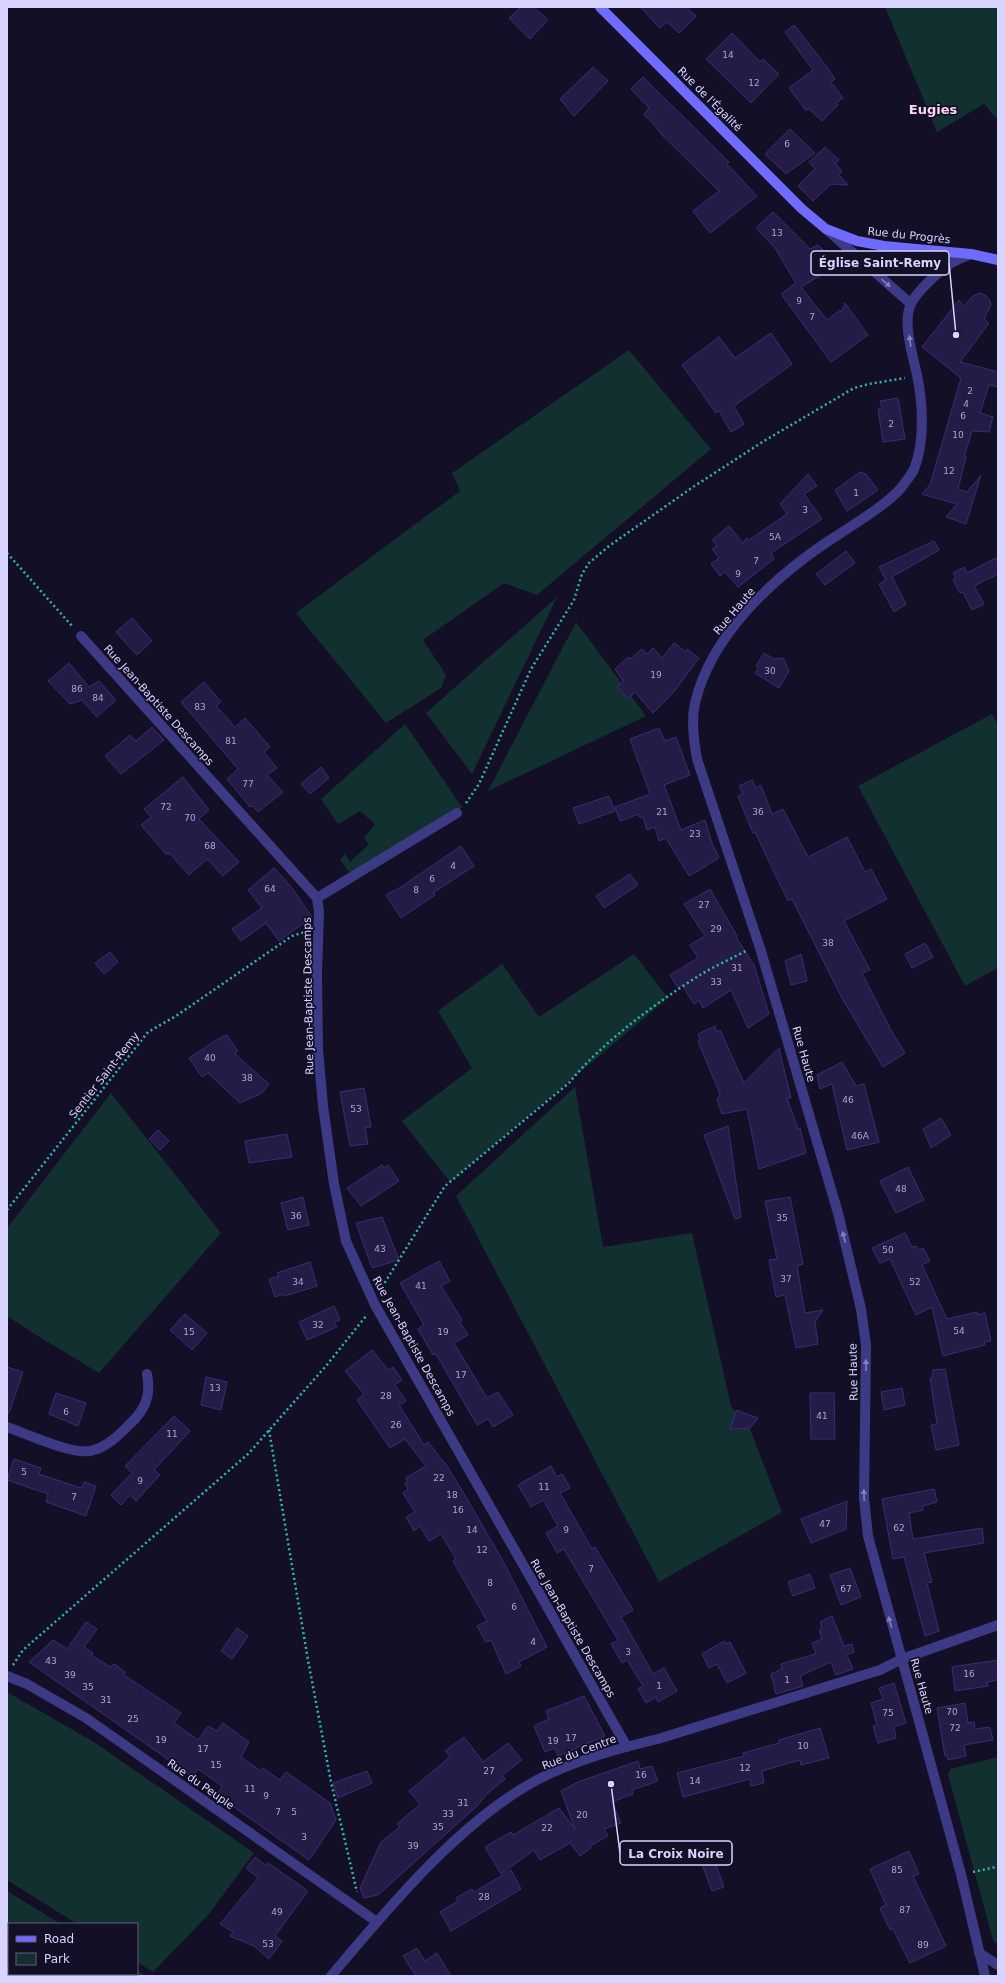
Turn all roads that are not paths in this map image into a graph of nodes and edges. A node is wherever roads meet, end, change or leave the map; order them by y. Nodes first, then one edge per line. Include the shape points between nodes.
1 (600, 7) edge
2 (802, 209) joint
3 (826, 229) junction
4 (971, 254) junction
5 (998, 260) edge
6 (911, 304) junction
7 (81, 636) road end
8 (457, 812) road end
9 (317, 898) junction
10 (147, 1374) dead end
11 (7, 1427) edge
12 (998, 1625) edge
13 (902, 1659) junction
14 (9, 1672) edge
15 (627, 1747) junction
16 (376, 1922) junction
17 (979, 1953) junction
18 (998, 1965) edge
19 (331, 1976) edge
20 (985, 1976) edge

1 - 2 main road, Rue de l'Égalité
2 - 3 main road, Rue du Progrès
3 - 4 main road, Rue du Progrès via 857,241 884,246
3 -> 6 street
4 - 5 main road, Rue du Progrès
4 - 6 street via 952,262 927,284
13 -> 6 street, Rue Haute via 867,1528 864,1482 866,1345 861,1308 838,1213 759,943 697,759 693,733 695,704 703,676 733,628 783,576 900,489 913,470 921,447 921,405 908,324
7 - 9 street, Rue Jean-Baptiste Descamps
8 - 9 street
9 - 15 street, Rue Jean-Baptiste Descamps via 318,1050 334,1184 346,1241 375,1304
10 - 11 street via 150,1388 147,1402 122,1432 105,1445 89,1451 68,1448
12 - 13 street, Rue du Centre
13 - 15 street, Rue du Centre via 880,1670
13 - 17 street, Rue Haute
14 - 16 street, Rue du Peuple via 86,1718
15 - 16 street, Rue du Centre via 549,1774 498,1806 434,1861
16 - 19 street, Rue du Centre
17 - 18 street
17 - 20 street, Rue Haute

